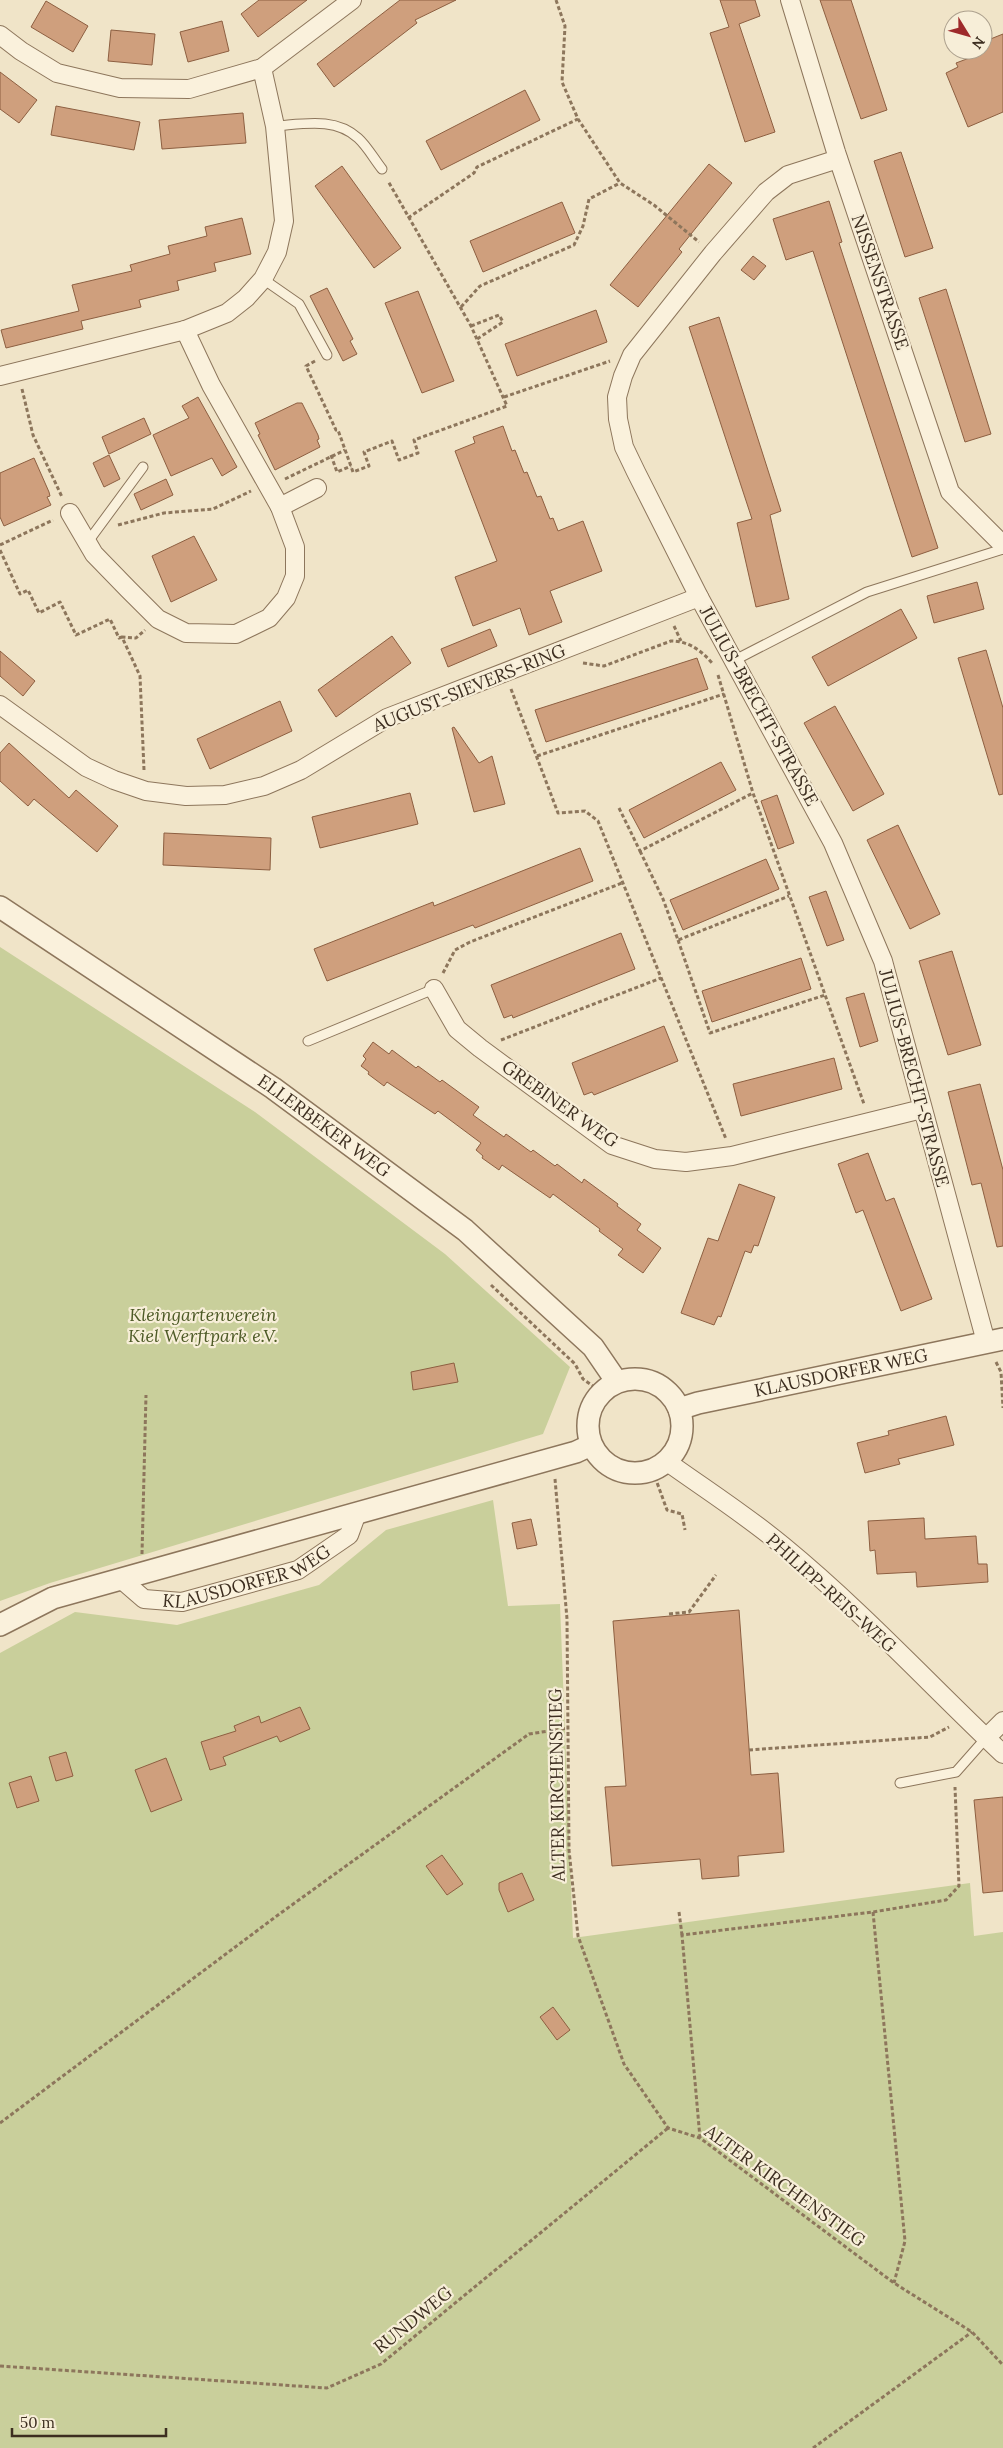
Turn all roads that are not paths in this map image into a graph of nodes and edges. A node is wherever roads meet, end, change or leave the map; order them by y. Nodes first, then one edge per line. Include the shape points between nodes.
1 (352, 0) edge
2 (790, 0) edge
3 (0, 36) edge
4 (262, 68) junction
5 (275, 126) junction
6 (838, 159) junction
7 (382, 169) road end
8 (263, 279) junction
9 (186, 330) junction
10 (327, 356) dead end
11 (0, 376) edge
12 (143, 467) dead end
13 (317, 488) dead end
14 (280, 507) junction
15 (70, 513) road end
16 (88, 543) junction
17 (1003, 547) edge
18 (699, 596) junction
19 (735, 660) junction
20 (0, 705) edge
21 (0, 906) edge
22 (434, 988) joint
23 (308, 1041) dead end
24 (922, 1109) junction
25 (994, 1340) edge
26 (609, 1387) junction
27 (679, 1409) junction
28 (591, 1444) junction
29 (659, 1466) junction
30 (358, 1513) junction
31 (132, 1577) junction
32 (0, 1625) edge
33 (1003, 1720) edge
34 (986, 1738) junction
35 (1003, 1754) edge
36 (900, 1783) dead end

1 - 4 street
2 - 6 street, NISSENSTRASSE
3 - 4 street via 20,52 57,72 120,88 189,89
4 - 5 street
5 - 7 lane via 319,123 341,126 359,138
5 - 8 street via 284,221 277,252
6 - 17 street, NISSENSTRASSE via 950,492
6 - 18 street, JULIUS-BRECHT-STRASSE via 788,175 766,192 632,356 623,376 617,397 624,447
8 - 9 street via 246,298 227,312
8 - 10 lane via 299,304
9 - 11 street
9 - 14 street via 211,385
12 - 16 lane
13 - 14 street
14 - 16 street via 295,546 295,576 286,598 269,618 236,634 186,633 158,619 94,554
15 - 16 street
17 - 19 lane via 867,592
18 - 19 street, JULIUS-BRECHT-STRASSE
18 - 20 street, AUGUST-SIEVERS-RING via 386,718 301,770 264,786 225,795 186,796 146,791 114,780 86,767
19 - 24 street, JULIUS-BRECHT-STRASSE via 833,843 883,960
21 - 26 street, ELLERBEKER WEG via 273,1088 465,1230 593,1347
22 - 23 lane
22 - 24 street, GREBINER WEG via 458,1029 480,1048 612,1145 655,1159 686,1162 732,1156
24 - 25 street, JULIUS-BRECHT-STRASSE
25 - 27 street, KLAUSDORFER WEG
26 - 27 street via 635,1378 653,1382 669,1393
26 - 28 street via 591,1408 587,1426
27 - 29 street via 680,1437 675,1450
28 - 29 street via 606,1464 628,1473
28 - 30 street, KLAUSDORFER WEG via 576,1452
29 - 34 street, PHILIPP-REIS-WEG via 732,1506 783,1546
30 - 31 street, KLAUSDORFER WEG
30 - 31 street, KLAUSDORFER WEG via 349,1535 298,1570 182,1602 144,1599
31 - 32 street, KLAUSDORFER WEG via 53,1598
33 - 34 street
34 - 35 street, PHILIPP-REIS-WEG
34 - 36 lane via 956,1772

